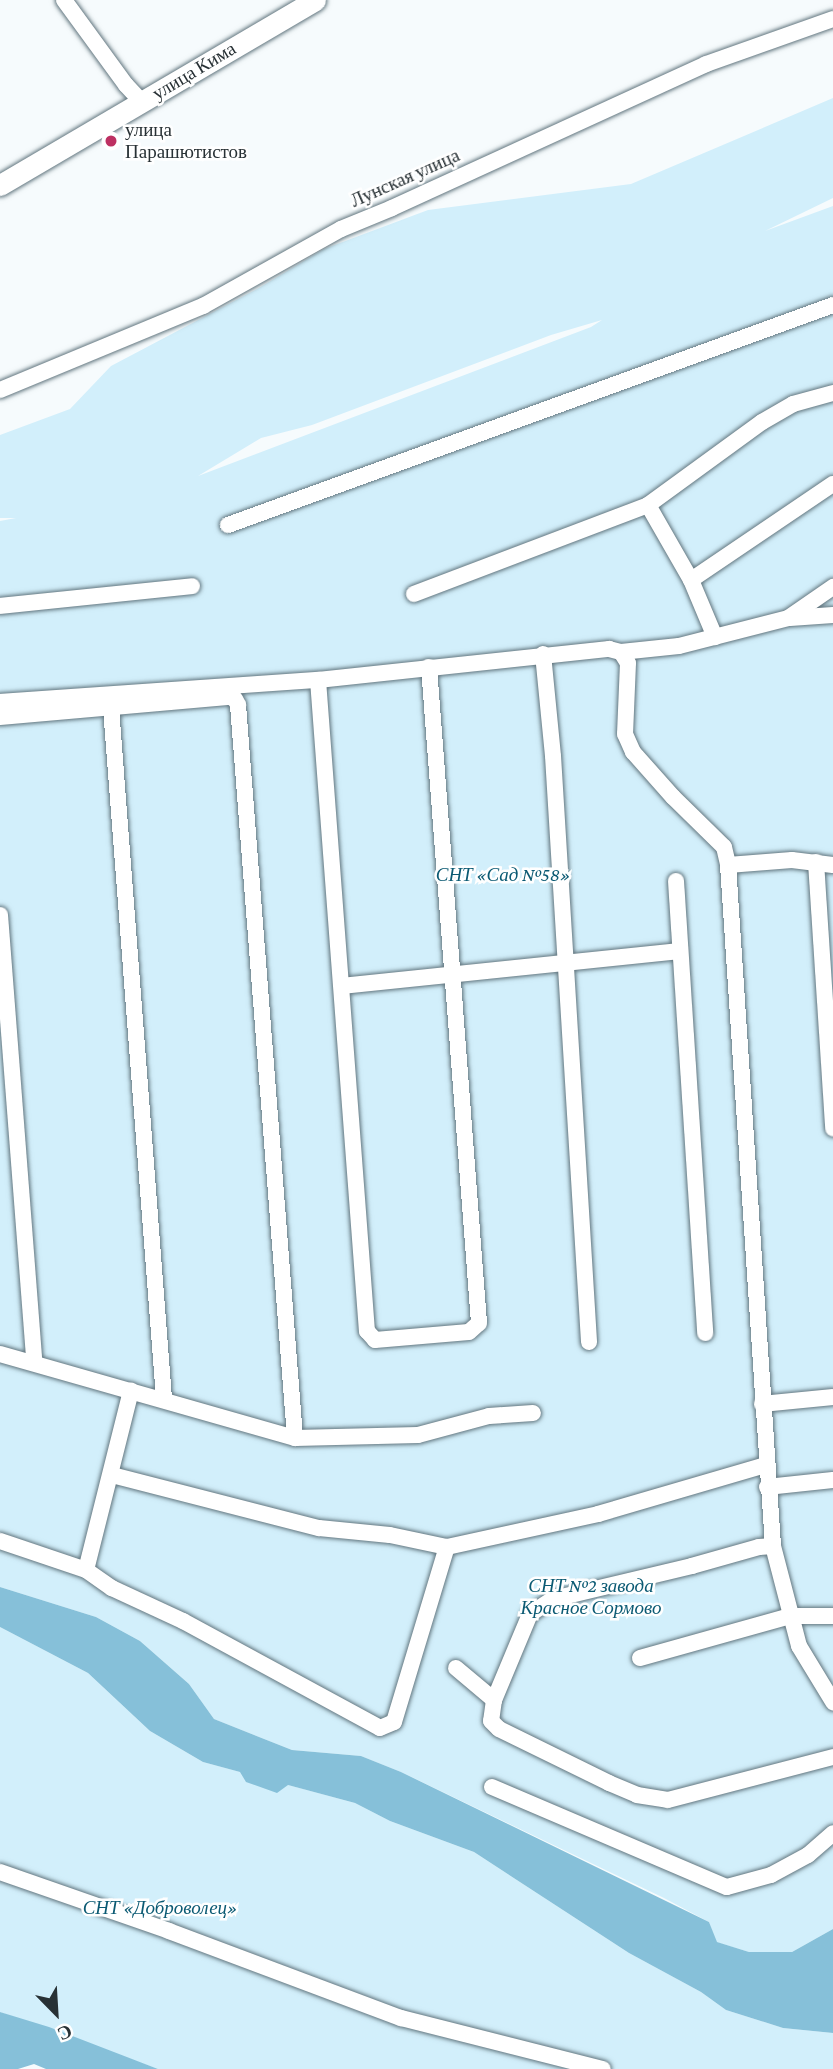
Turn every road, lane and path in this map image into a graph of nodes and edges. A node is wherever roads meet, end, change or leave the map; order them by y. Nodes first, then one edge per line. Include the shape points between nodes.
1 (64, 0) edge
2 (315, 0) edge
3 (833, 19) edge
4 (142, 102) junction
5 (0, 185) edge
6 (833, 305) edge
7 (0, 390) edge
8 (833, 393) edge
9 (833, 484) edge
10 (648, 505) junction
11 (229, 525) dead end
12 (691, 580) junction
13 (192, 586) dead end
14 (833, 587) edge
15 (414, 594) dead end
16 (0, 607) edge
17 (833, 615) edge
18 (788, 618) junction
19 (715, 637) junction
20 (621, 652) junction
21 (543, 654) junction
22 (429, 667) junction
23 (318, 680) junction
24 (0, 702) edge
25 (111, 708) junction
26 (0, 717) edge
27 (816, 862) junction
28 (728, 865) junction
29 (833, 865) edge
30 (676, 881) dead end
31 (0, 915) edge
32 (679, 951) junction
33 (566, 963) junction
34 (452, 975) junction
35 (342, 986) junction
36 (833, 1128) edge
37 (705, 1333) dead end
38 (589, 1342) dead end
39 (0, 1354) edge
40 (34, 1362) junction
41 (131, 1391) junction
42 (833, 1397) edge
43 (164, 1399) junction
44 (762, 1404) junction
45 (533, 1413) dead end
46 (295, 1438) junction
47 (766, 1465) junction
48 (112, 1475) junction
49 (833, 1480) edge
50 (767, 1487) junction
51 (0, 1541) edge
52 (773, 1546) junction
53 (447, 1547) junction
54 (86, 1570) junction
55 (790, 1616) junction
56 (833, 1616) edge
57 (640, 1658) dead end
58 (456, 1668) dead end
59 (494, 1700) junction
60 (833, 1702) edge
61 (833, 1757) edge
62 (492, 1787) dead end
63 (833, 1833) edge
64 (0, 1872) edge
65 (603, 2069) edge

1 - 4 street
2 - 4 main road, улица Кима
3 - 7 street, Лунская улица via 706,64 341,229 203,306
4 - 5 main road, улица Кима
6 - 11 street
8 - 10 street via 793,404 762,422
9 - 12 street
10 - 12 street
10 - 15 street
12 - 19 street
13 - 16 street
14 - 18 street
17 - 18 street
18 - 19 street
19 - 20 street
20 - 21 street
20 - 28 street via 628,663 625,734 633,752 724,847
21 - 22 street
21 - 33 street
22 - 23 street
22 - 34 street
23 - 24 street
23 - 35 street
25 - 26 street
25 - 43 street
25 - 46 street via 230,697 240,712
27 - 28 street
27 - 29 street
27 - 36 street
28 - 44 street
30 - 32 street
31 - 40 street
32 - 33 street
32 - 37 street
33 - 34 street
33 - 38 street
34 - 35 street
34 - 35 street via 479,1323 469,1332 375,1340 367,1331
39 - 40 street
40 - 41 street
41 - 43 street
41 - 48 street
42 - 44 street
43 - 46 street
44 - 47 street
45 - 46 street via 489,1416 418,1435
47 - 50 street
47 - 53 street via 598,1514
48 - 53 street via 319,1528 390,1535
48 - 54 street
49 - 50 street
50 - 52 street
51 - 54 street
52 - 55 street
52 - 59 street via 553,1599 530,1614
53 - 54 street via 394,1722 380,1728 183,1621 112,1588
55 - 56 street
55 - 57 street
55 - 60 street via 799,1646
58 - 59 street
59 - 61 street via 491,1721 499,1730 628,1791 668,1800
62 - 63 street via 727,1887 771,1875 808,1855
64 - 65 street via 401,2018

